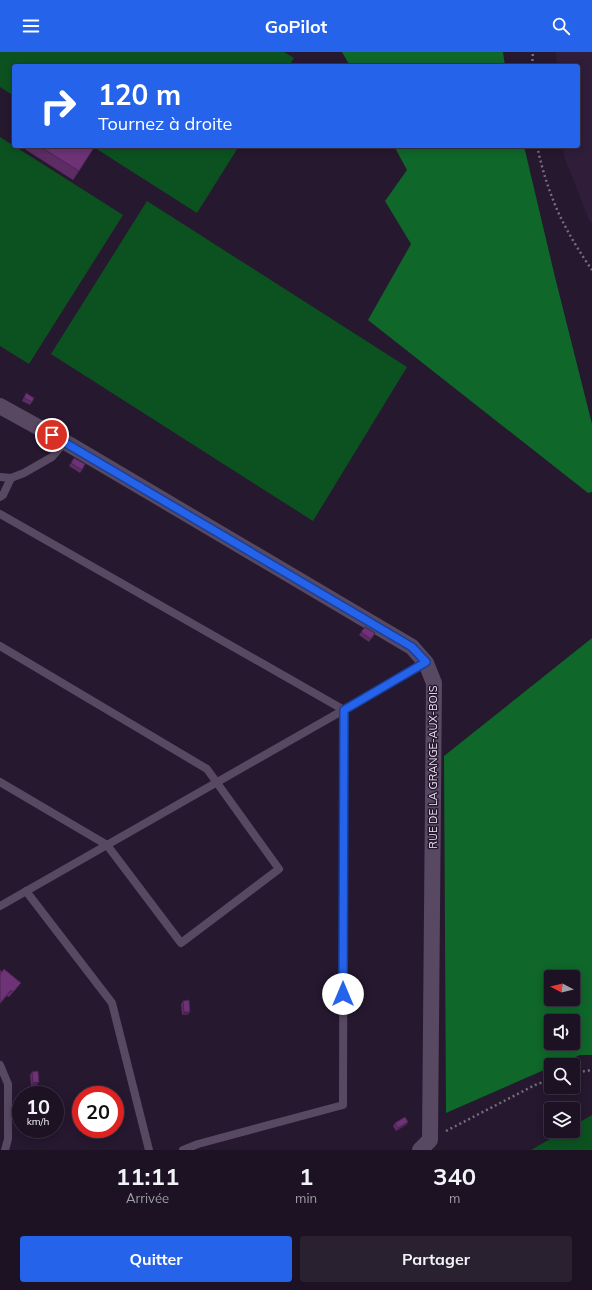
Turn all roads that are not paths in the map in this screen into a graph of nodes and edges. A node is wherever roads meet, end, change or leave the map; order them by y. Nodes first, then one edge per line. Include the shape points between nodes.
1 (0, 406) edge
2 (65, 442) junction
3 (0, 478) edge
4 (11, 478) junction
5 (0, 497) edge
6 (0, 514) edge
7 (0, 646) edge
8 (426, 662) junction
9 (344, 710) junction
10 (0, 782) edge
11 (217, 782) junction
12 (107, 845) junction
13 (26, 891) junction
14 (0, 906) edge
15 (0, 1065) edge
16 (425, 1145) edge
17 (5, 1150) edge
18 (149, 1150) edge
19 (183, 1150) edge

1 - 2 street, RUE DE LA GRANGE-AUX-BOIS
2 - 4 lane via 52,457
2 - 8 street, RUE DE LA GRANGE-AUX-BOIS via 412,647
3 - 4 lane
4 - 5 lane
6 - 9 lane
7 - 11 lane via 207,769
8 - 9 lane
8 - 16 street, RUE DE LA GRANGE-AUX-BOIS via 434,683
9 - 11 lane
9 - 19 lane via 343,1105
10 - 12 lane
11 - 12 lane
11 - 12 lane via 279,869 181,943
12 - 13 lane
13 - 14 lane
13 - 18 lane via 112,1003
15 - 17 lane via 8,1084 8,1139

